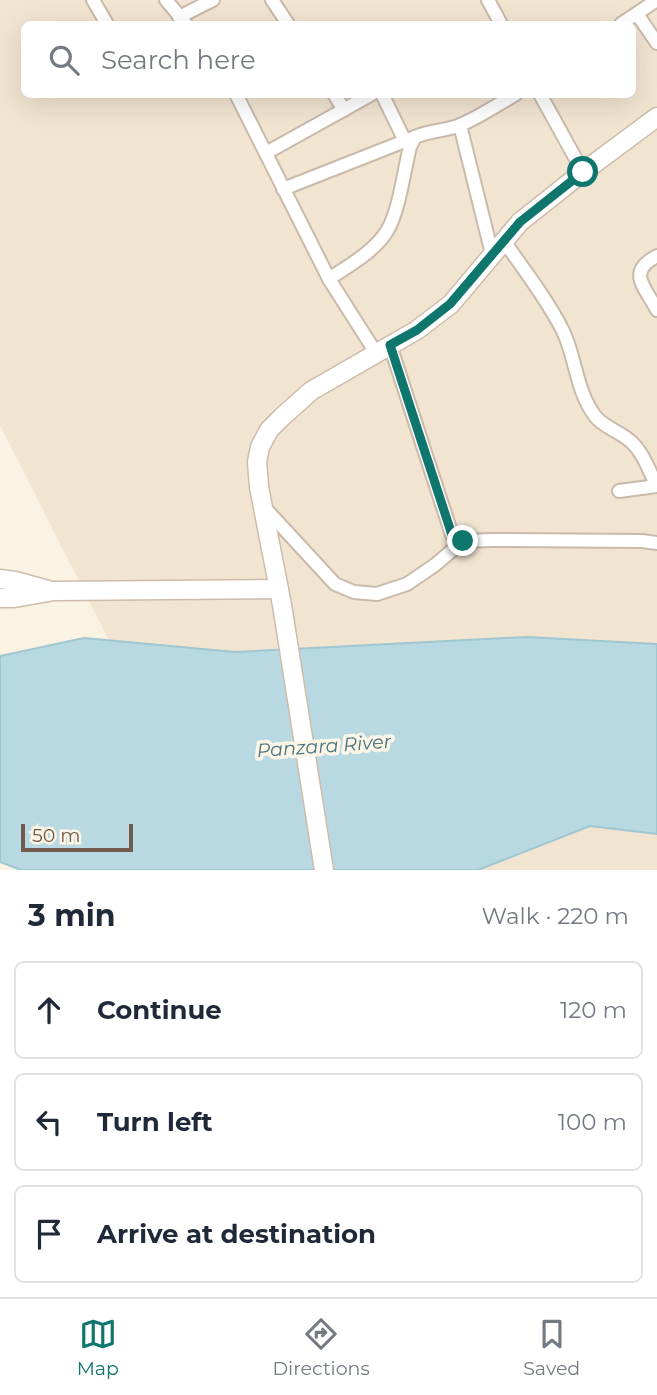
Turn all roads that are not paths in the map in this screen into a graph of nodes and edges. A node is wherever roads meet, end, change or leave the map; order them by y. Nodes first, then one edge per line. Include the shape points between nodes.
1 (93, 0) edge
2 (166, 0) edge
3 (213, 0) edge
4 (272, 0) edge
5 (488, 0) edge
6 (657, 0) edge
7 (637, 14) junction
8 (105, 21) edge
9 (183, 21) edge
10 (286, 21) edge
11 (499, 21) edge
12 (626, 21) edge
13 (657, 43) edge
14 (238, 98) edge
15 (336, 98) edge
16 (365, 98) edge
17 (384, 98) edge
18 (509, 98) edge
19 (542, 98) edge
20 (344, 110) junction
21 (657, 117) edge
22 (460, 125) junction
23 (410, 139) junction
24 (266, 153) junction
25 (583, 172) junction
26 (283, 189) junction
27 (498, 248) junction
28 (657, 256) edge
29 (329, 279) junction
30 (657, 310) edge
31 (383, 349) junction
32 (657, 486) edge
33 (620, 491) dead end
34 (262, 505) junction
35 (463, 541) junction
36 (657, 543) edge
37 (0, 579) edge
38 (54, 591) junction
39 (280, 597) junction
40 (0, 598) edge
41 (324, 870) edge

1 - 8 street
2 - 9 street
3 - 9 street
4 - 10 street
5 - 11 street
6 - 7 street
7 - 12 street
7 - 13 street
14 - 24 street
15 - 20 street
16 - 20 street
17 - 23 street
18 - 22 street
19 - 25 street
20 - 24 street
21 - 25 street
22 - 23 street
22 - 27 street
23 - 26 street
23 - 29 street via 386,232 369,251
24 - 26 street
25 - 27 street via 520,222
26 - 29 street
27 - 31 street via 450,304
27 - 32 street via 552,311 595,416 632,442
28 - 30 street via 639,270
29 - 31 street
31 - 34 street via 311,391 269,430 257,462
31 - 35 street via 452,535
32 - 33 street
34 - 35 street via 335,584 354,592 377,594 407,584
34 - 39 street
35 - 36 street
37 - 38 street
38 - 39 street
38 - 40 street
39 - 41 street

